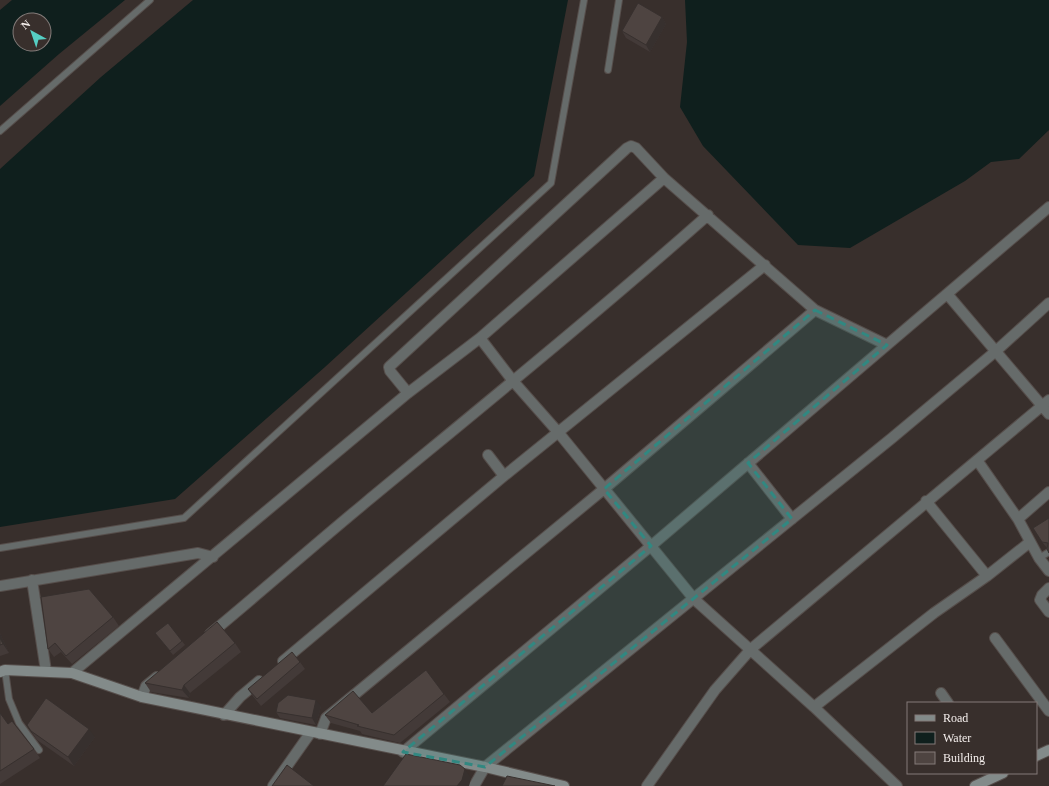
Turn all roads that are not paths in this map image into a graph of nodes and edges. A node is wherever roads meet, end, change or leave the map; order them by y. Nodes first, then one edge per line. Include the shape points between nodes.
1 (150, 0) edge
2 (584, 0) edge
3 (619, 0) edge
4 (608, 70) dead end
5 (0, 131) edge
6 (664, 178) junction
7 (1049, 207) edge
8 (708, 215) junction
9 (765, 265) junction
10 (948, 295) junction
11 (1049, 303) edge
12 (815, 310) junction
13 (480, 338) junction
14 (887, 345) junction
15 (996, 351) junction
16 (513, 381) junction
17 (408, 393) junction
18 (1047, 407) edge
19 (558, 432) junction
20 (488, 455) dead end
21 (977, 460) junction
22 (748, 463) junction
23 (504, 476) junction
24 (604, 489) junction
25 (1049, 492) edge
26 (926, 502) junction
27 (792, 519) junction
28 (1018, 519) junction
29 (1030, 542) junction
30 (651, 546) junction
31 (0, 548) edge
32 (1049, 552) edge
33 (213, 557) junction
34 (1040, 558) junction
35 (1049, 571) edge
36 (987, 576) junction
37 (32, 580) junction
38 (0, 586) edge
39 (1049, 588) edge
40 (694, 599) junction
41 (1049, 612) edge
42 (995, 638) dead end
43 (201, 641) edge
44 (751, 649) junction
45 (2, 671) edge
46 (46, 671) junction
47 (164, 671) edge
48 (72, 673) junction
49 (941, 693) dead end
50 (142, 697) junction
51 (947, 702) edge
52 (814, 707) junction
53 (1049, 711) edge
54 (224, 715) junction
55 (316, 733) junction
56 (38, 750) dead end
57 (1049, 750) edge
58 (406, 752) junction
59 (1037, 756) edge
60 (405, 763) edge
61 (485, 767) junction
62 (998, 774) edge
63 (273, 786) edge
64 (474, 786) edge
65 (564, 786) edge
66 (647, 786) edge
67 (896, 786) edge
68 (975, 786) edge

1 - 5 lane
2 - 31 lane via 551,182 184,518
3 - 4 lane
6 - 8 street
6 - 13 street
6 - 17 street via 636,148 627,148 389,367
7 - 10 street
8 - 9 street
8 - 16 street via 621,292
9 - 12 street
9 - 19 street
10 - 14 street
10 - 15 street
11 - 15 street
12 - 14 street
12 - 24 street
13 - 16 street
13 - 17 street
14 - 22 street
15 - 18 street
15 - 27 street
16 - 19 street
16 - 43 street
17 - 33 street
18 - 21 street
19 - 23 street
19 - 24 street
20 - 23 street
21 - 26 street
21 - 28 street
22 - 27 street
22 - 30 street
23 - 54 street via 240,697
24 - 30 street
24 - 55 street via 326,718
25 - 28 street
26 - 36 street
26 - 44 street
27 - 40 street
28 - 29 street
29 - 34 street
29 - 36 street
30 - 40 street
30 - 58 street
32 - 34 lane
33 - 37 street via 198,553
33 - 48 street
34 - 35 street
36 - 52 street via 934,613
37 - 38 street
37 - 46 street
39 - 41 street via 1040,600
40 - 44 street
40 - 61 street
42 - 53 street
44 - 52 street
44 - 66 street via 715,690
45 - 46 street
45 - 56 lane via 9,699 19,723
46 - 48 street
47 - 50 street via 146,686
48 - 50 street
49 - 51 street
50 - 54 street
52 - 67 street
54 - 55 street
55 - 58 street
55 - 63 street
57 - 59 street
58 - 60 street
58 - 61 street
61 - 64 street
61 - 65 street
62 - 68 street

